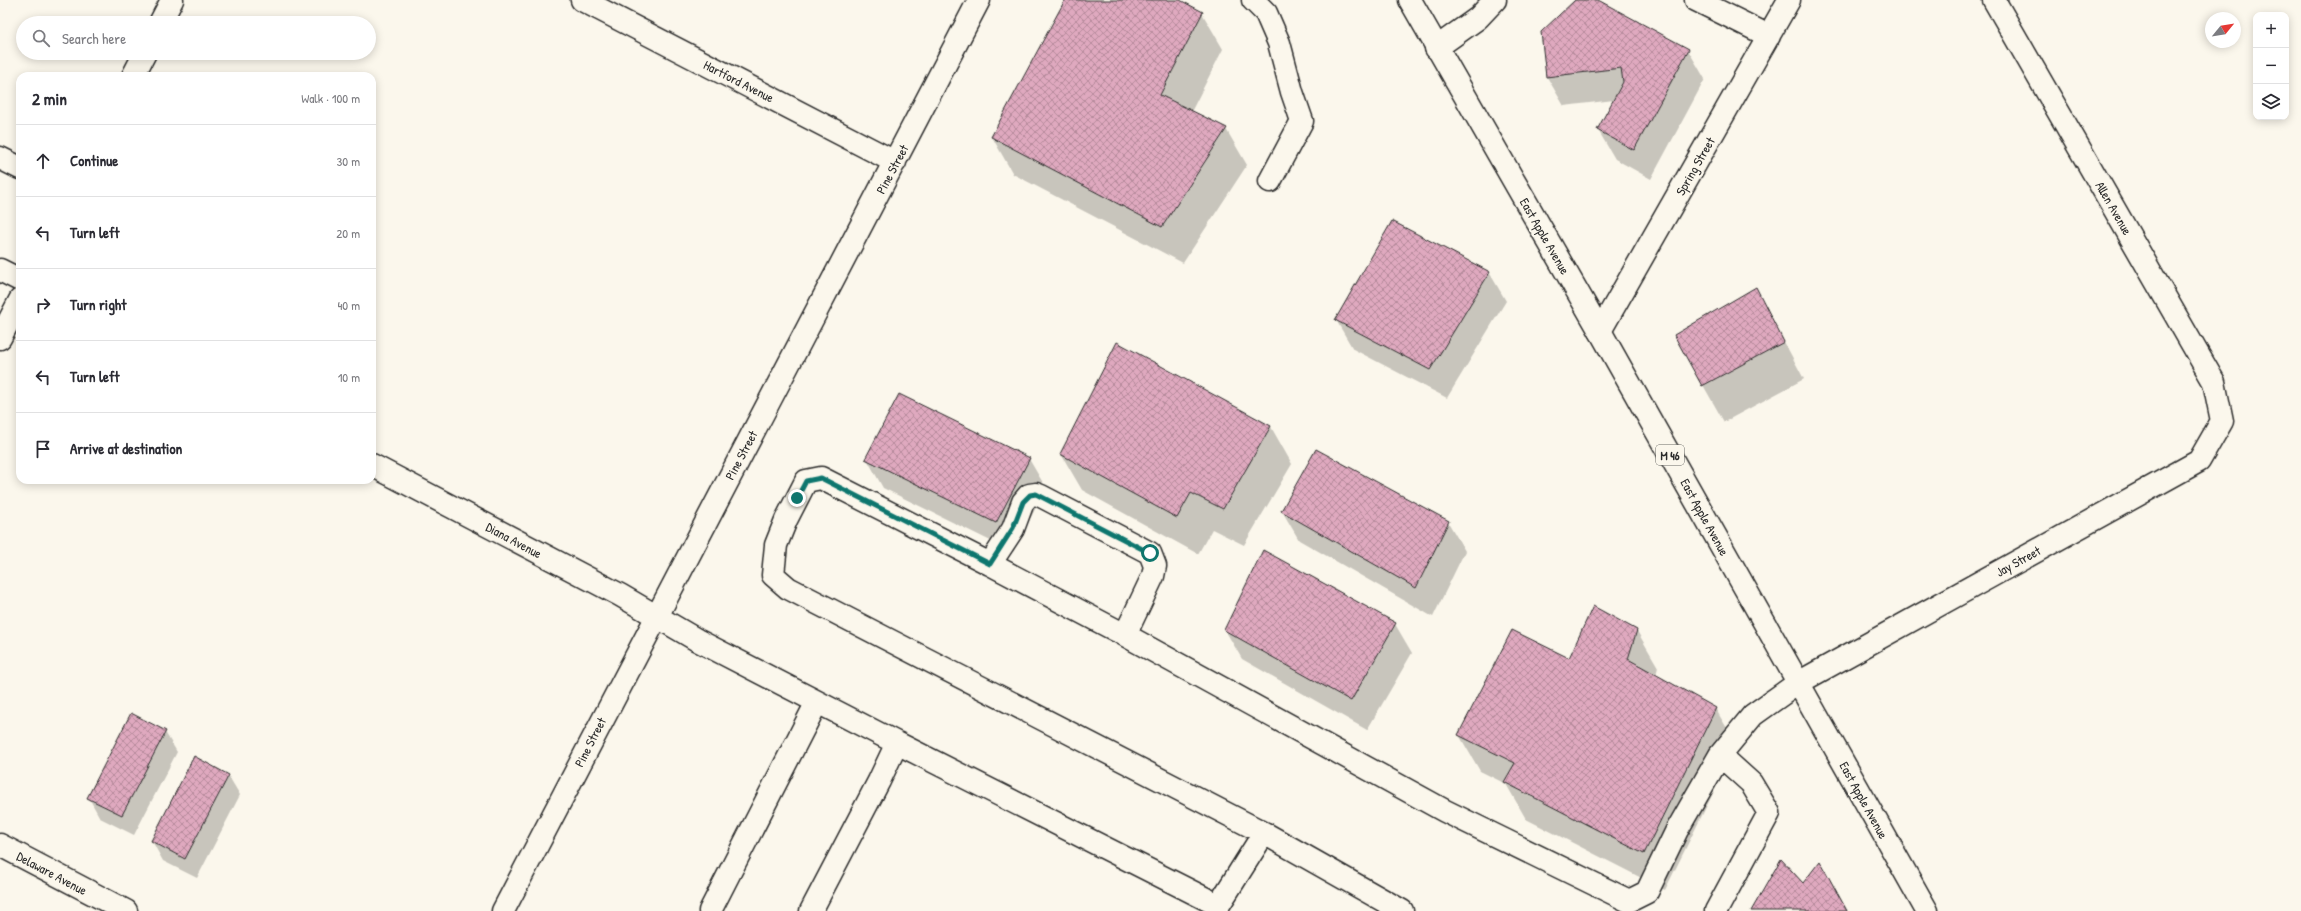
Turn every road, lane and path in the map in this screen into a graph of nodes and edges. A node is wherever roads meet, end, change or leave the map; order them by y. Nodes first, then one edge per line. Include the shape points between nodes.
1 (172, 0) edge
2 (582, 0) edge
3 (979, 0) edge
4 (1253, 0) edge
5 (1410, 0) edge
6 (1495, 0) edge
7 (1696, 0) edge
8 (1789, 0) edge
9 (1994, 0) edge
10 (164, 16) edge
11 (1769, 36) junction
12 (1436, 48) junction
13 (141, 60) edge
14 (135, 72) edge
15 (0, 158) edge
16 (895, 162) junction
17 (16, 166) edge
18 (1270, 181) dead end
19 (0, 270) edge
20 (16, 278) edge
21 (16, 308) edge
22 (1600, 331) junction
23 (0, 338) edge
24 (2222, 422) joint
25 (376, 467) edge
26 (990, 564) junction
27 (656, 615) junction
28 (1125, 635) junction
29 (1798, 683) junction
30 (817, 702) junction
31 (897, 743) junction
32 (1720, 755) junction
33 (1264, 832) junction
34 (0, 845) edge
35 (1627, 906) edge
36 (1222, 907) edge
37 (126, 911) edge
38 (503, 911) edge
39 (710, 911) edge
40 (811, 911) edge
41 (1402, 911) edge
42 (1716, 911) edge
43 (1927, 911) edge

1 - 10 street
2 - 16 street, Hartford Avenue
3 - 16 street, Pine Street
4 - 18 street via 1266,13 1279,43 1302,121
5 - 12 street, East Apple Avenue / M 46
6 - 12 street via 1478,18
7 - 11 street
8 - 11 street, Spring Street
9 - 24 street, Allen Avenue via 2214,382
11 - 22 street, Spring Street
12 - 22 street, East Apple Avenue / M 46
13 - 14 street
15 - 17 street
16 - 27 street, Pine Street
19 - 20 street
21 - 23 street
22 - 29 street, East Apple Avenue / M 46
24 - 29 street, Jay Street via 2199,461
25 - 27 street, Diana Avenue
26 - 28 street
26 - 28 street via 1013,528 1023,502 1030,495 1036,494 1150,553 1155,566 1142,601
26 - 33 street via 821,478 806,481 786,520 776,545 773,575 788,588
27 - 30 street, Diana Avenue via 697,640
27 - 38 street, Pine Street
28 - 35 street via 1444,811
29 - 32 street, Jay Street via 1754,715
29 - 43 street, East Apple Avenue / M 46
30 - 31 street, Diana Avenue
30 - 39 street
31 - 36 street, Diana Avenue
31 - 40 street
32 - 35 street, Jay Street via 1676,830 1646,892
32 - 42 street via 1751,783 1769,814
33 - 36 street
33 - 41 street
34 - 37 street, Delaware Avenue

